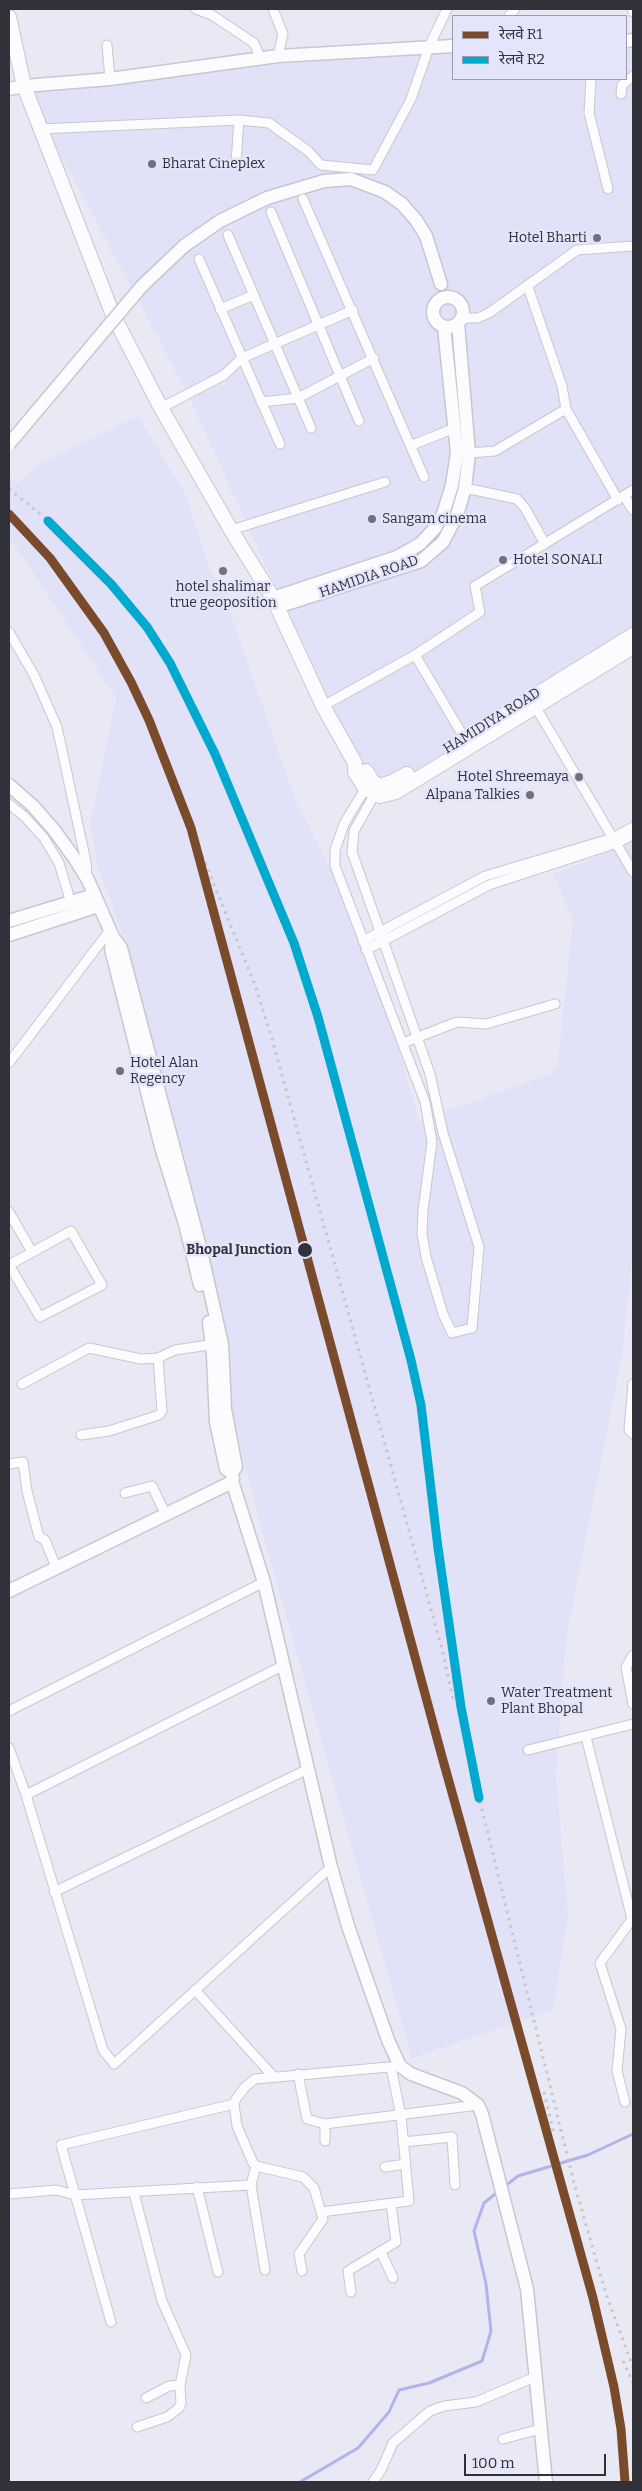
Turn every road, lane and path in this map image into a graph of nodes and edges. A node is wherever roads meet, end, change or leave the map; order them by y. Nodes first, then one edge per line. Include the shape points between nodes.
1 (196, 9) edge
2 (273, 9) edge
3 (447, 9) edge
4 (632, 9) edge
5 (633, 12) edge
6 (9, 17) edge
7 (107, 45) dead end
8 (452, 46) edge
9 (429, 47) junction
10 (13, 53) edge
11 (278, 56) junction
12 (261, 59) junction
13 (633, 76) edge
14 (110, 79) junction
15 (591, 80) edge
16 (24, 86) junction
17 (9, 89) edge
18 (621, 94) dead end
19 (239, 120) junction
20 (41, 128) junction
21 (236, 163) dead end
22 (608, 189) dead end
23 (303, 199) dead end
24 (270, 212) dead end
25 (228, 235) dead end
26 (633, 246) edge
27 (199, 259) dead end
28 (441, 284) junction
29 (528, 288) junction
30 (254, 295) junction
31 (453, 298) junction
32 (437, 302) junction
33 (220, 309) junction
34 (353, 310) junction
35 (459, 321) junction
36 (319, 324) junction
37 (444, 327) junction
38 (275, 344) junction
39 (242, 358) junction
40 (374, 358) junction
41 (340, 375) junction
42 (298, 398) junction
43 (261, 402) junction
44 (161, 408) junction
45 (566, 409) junction
46 (359, 421) dead end
47 (312, 428) dead end
48 (456, 428) junction
49 (9, 444) edge
50 (280, 444) dead end
51 (412, 445) junction
52 (469, 453) junction
53 (424, 477) dead end
54 (385, 482) dead end
55 (464, 488) junction
56 (633, 490) edge
57 (621, 498) junction
58 (633, 510) edge
59 (231, 530) junction
60 (545, 544) junction
61 (416, 546) junction
62 (425, 557) junction
63 (275, 602) junction
64 (9, 632) edge
65 (633, 635) edge
66 (633, 647) edge
67 (415, 655) junction
68 (532, 702) junction
69 (323, 706) junction
70 (465, 739) junction
71 (9, 786) edge
72 (373, 787) junction
73 (9, 804) edge
74 (633, 827) edge
75 (633, 835) edge
76 (615, 841) junction
77 (633, 872) edge
78 (88, 880) junction
79 (96, 900) junction
80 (70, 904) junction
81 (13, 920) edge
82 (22, 932) junction
83 (380, 932) junction
84 (111, 934) junction
85 (9, 935) edge
86 (383, 941) junction
87 (365, 946) junction
88 (555, 1004) dead end
89 (417, 1038) junction
90 (403, 1043) junction
91 (9, 1063) edge
92 (438, 1111) junction
93 (427, 1113) junction
94 (9, 1212) edge
95 (32, 1252) junction
96 (217, 1344) junction
97 (158, 1358) junction
98 (22, 1384) dead end
99 (633, 1384) edge
100 (633, 1434) edge
101 (81, 1435) dead end
102 (9, 1464) edge
103 (232, 1477) junction
104 (125, 1493) dead end
105 (166, 1515) junction
106 (56, 1567) junction
107 (264, 1582) junction
108 (9, 1591) edge
109 (633, 1655) edge
110 (284, 1665) junction
111 (633, 1704) edge
112 (9, 1711) edge
113 (633, 1724) edge
114 (586, 1737) junction
115 (9, 1748) edge
116 (528, 1750) dead end
117 (308, 1769) junction
118 (13, 1774) edge
119 (26, 1796) junction
120 (331, 1867) junction
121 (54, 1892) junction
122 (633, 1919) edge
123 (195, 1990) junction
124 (395, 2066) junction
125 (298, 2074) junction
126 (273, 2076) junction
127 (625, 2102) dead end
128 (234, 2104) junction
129 (478, 2105) junction
130 (401, 2116) junction
131 (324, 2124) junction
132 (325, 2141) dead end
133 (404, 2142) junction
134 (406, 2164) junction
135 (256, 2166) junction
136 (385, 2167) dead end
137 (251, 2185) junction
138 (455, 2185) dead end
139 (197, 2187) junction
140 (134, 2193) junction
141 (9, 2194) edge
142 (75, 2195) junction
143 (391, 2204) junction
144 (321, 2212) junction
145 (381, 2252) junction
146 (265, 2270) dead end
147 (302, 2271) dead end
148 (218, 2272) dead end
149 (393, 2278) dead end
150 (351, 2292) dead end
151 (111, 2322) dead end
152 (535, 2377) junction
153 (180, 2385) junction
154 (146, 2398) dead end
155 (137, 2426) dead end
156 (540, 2429) junction
157 (503, 2439) dead end
158 (373, 2482) edge
159 (546, 2482) edge

1 - 12 street via 212,15 254,43
2 - 11 street via 283,34
3 - 9 street
4 - 5 street
6 - 10 main road
7 - 14 street
8 - 9 street
9 - 11 street
9 - 19 street via 411,99 373,170 321,165 308,151 269,123
10 - 16 main road
11 - 12 street
12 - 14 street
13 - 18 street via 622,85
14 - 16 street
15 - 22 street via 589,113
16 - 17 street
16 - 20 main road
19 - 20 street
19 - 21 street
20 - 44 main road via 113,315
23 - 34 street
24 - 36 street
25 - 30 street
26 - 29 street via 577,250
27 - 33 street
28 - 31 street
28 - 32 street
28 - 49 street, bridge via 426,236 402,204 385,192 351,179 324,181 287,191 242,209 184,246 141,287
29 - 35 street via 478,318
29 - 45 street via 562,386
30 - 33 street
30 - 38 street
31 - 32 street via 445,297
31 - 35 street via 461,305
32 - 37 street via 432,314 436,323
33 - 39 street
34 - 36 street
34 - 40 street
35 - 37 street
35 - 52 street, HAMIDIA ROAD
36 - 38 street
36 - 41 street
37 - 48 street, HAMIDIA ROAD
38 - 39 street
38 - 42 street
39 - 43 street
39 - 44 street via 224,374
40 - 41 street
40 - 51 street
41 - 42 street
41 - 46 street
42 - 43 street
42 - 47 street
43 - 50 street
44 - 59 main road
45 - 52 street via 495,451
45 - 57 street
48 - 51 street
48 - 61 street, HAMIDIA ROAD via 457,453 443,514 428,537
51 - 53 street
52 - 55 street, HAMIDIA ROAD
54 - 59 street
55 - 60 street via 517,499
55 - 62 street, HAMIDIA ROAD via 457,515 443,542
56 - 57 street
57 - 58 street
57 - 60 street
59 - 63 main road
60 - 67 street via 475,586 480,612
61 - 62 street
61 - 63 street, HAMIDIA ROAD via 397,557
62 - 63 street, HAMIDIA ROAD via 421,561
63 - 69 main road
64 - 78 street via 34,675 57,727
65 - 68 main road, HAMIDIYA ROAD
66 - 68 main road
67 - 69 street
67 - 70 street
68 - 70 main road, HAMIDIYA ROAD
68 - 72 main road via 396,792 387,795
68 - 76 street
69 - 72 main road via 355,763 364,768
70 - 72 main road, HAMIDIYA ROAD via 392,782
71 - 78 street via 34,806
72 - 83 street via 354,831 352,852
72 - 87 street via 344,824 335,850 335,866
73 - 80 street via 44,838 58,864
74 - 76 street
75 - 76 street
76 - 77 street
76 - 83 street via 485,876
76 - 86 street via 488,885
78 - 79 street
79 - 80 street
79 - 82 street
79 - 84 street
80 - 81 street
81 - 82 street
82 - 85 street
83 - 86 street
83 - 87 street
84 - 91 street
84 - 96 street via 111,949 161,1147 187,1218 210,1330
86 - 87 street
86 - 89 street
87 - 90 street
88 - 89 street via 486,1024 457,1022
89 - 90 street
89 - 92 street via 430,1074
90 - 93 street
92 - 93 street
92 - 93 street via 479,1247 472,1328 452,1333 443,1314 422,1234 432,1142
94 - 95 street
95 - 95 street via 9,1264 40,1318 102,1285 71,1231
96 - 97 street via 175,1350
96 - 103 street via 216,1422 226,1468
97 - 98 street via 141,1359 89,1348
97 - 101 street via 162,1411 159,1416
99 - 100 street via 629,1430
102 - 106 street via 23,1462 39,1536 45,1540
103 - 105 street
103 - 107 street
104 - 105 street via 152,1486
105 - 106 street
106 - 108 street
107 - 110 street
107 - 112 street
109 - 111 street via 626,1666
110 - 117 street
110 - 119 street
113 - 114 street
114 - 116 street
114 - 122 street
115 - 118 street
117 - 120 street
117 - 121 street
118 - 119 street
119 - 121 street
120 - 123 street
120 - 124 street
121 - 123 street via 103,2050 114,2064
122 - 127 street via 600,1963 621,2029 617,2071
123 - 126 street
124 - 125 street
124 - 129 street via 462,2093
124 - 130 street
125 - 126 street
125 - 131 street via 307,2119
126 - 128 street via 255,2079 245,2087
128 - 135 street via 237,2126
128 - 142 street via 62,2145
129 - 130 street
129 - 152 street via 527,2289
130 - 131 street
130 - 133 street
131 - 132 street
133 - 134 street
133 - 138 street via 452,2137
134 - 136 street
134 - 143 street via 409,2201
135 - 137 street
135 - 144 street via 309,2181
137 - 139 street
137 - 146 street
139 - 140 street
139 - 148 street
140 - 142 street
140 - 153 street via 162,2301 186,2355
141 - 142 street via 56,2190
142 - 151 street
143 - 144 street
143 - 145 street via 396,2242
144 - 147 street via 323,2219 299,2254
145 - 149 street
145 - 150 street via 348,2271
152 - 156 street
152 - 158 street via 476,2402 430,2411 393,2443
153 - 154 street via 169,2386
153 - 155 street via 182,2403 179,2408 167,2417
156 - 157 street
156 - 159 street

